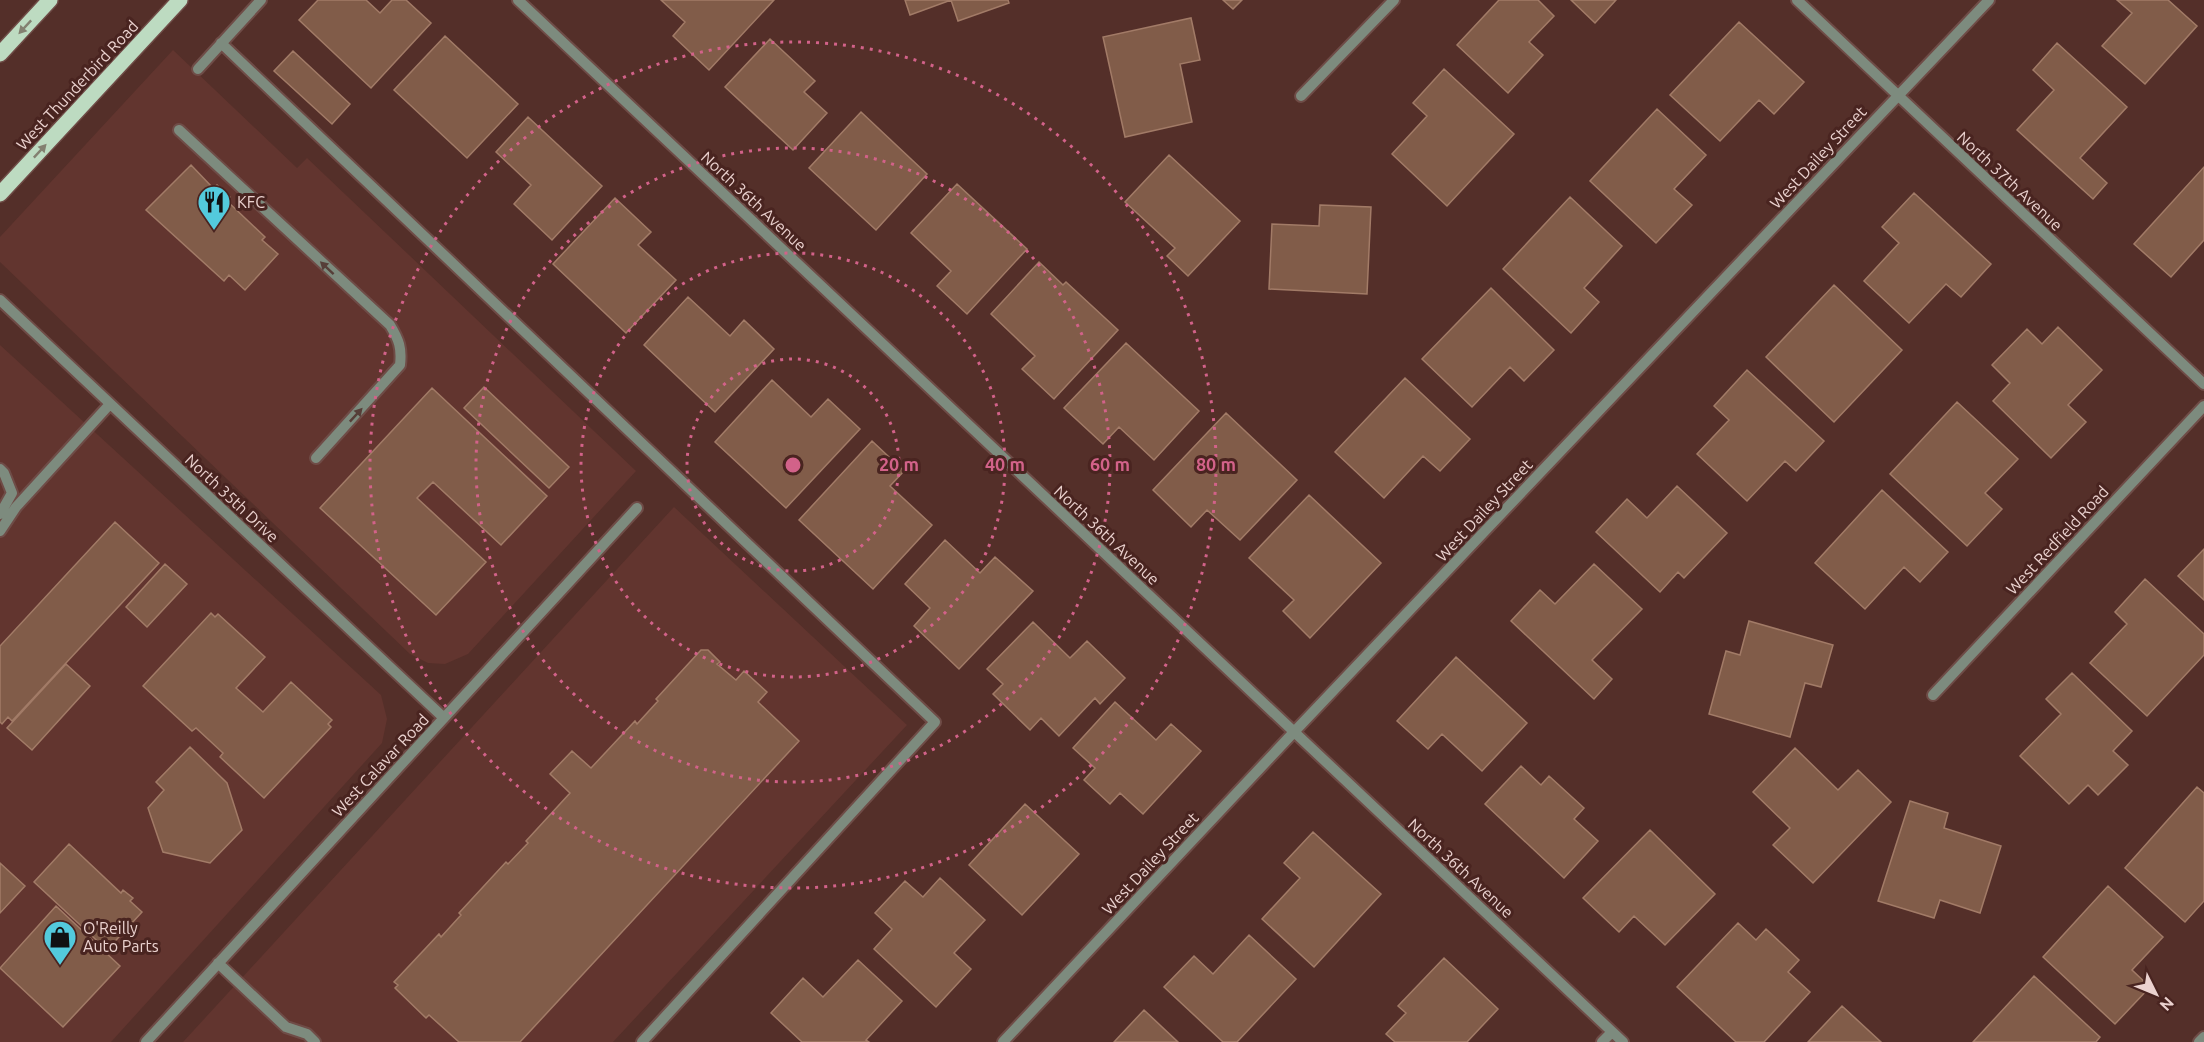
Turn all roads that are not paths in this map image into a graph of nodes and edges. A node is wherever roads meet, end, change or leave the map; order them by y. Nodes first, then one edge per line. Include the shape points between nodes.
1 (50, 0) edge
2 (180, 0) edge
3 (261, 0) edge
4 (518, 0) edge
5 (1394, 0) edge
6 (1797, 0) edge
7 (1989, 0) edge
8 (221, 43) junction
9 (0, 54) edge
10 (198, 69) dead end
11 (1898, 95) junction
12 (1301, 96) dead end
13 (179, 130) dead end
14 (0, 194) edge
15 (1, 302) edge
16 (2204, 384) edge
17 (110, 404) junction
18 (2204, 406) edge
19 (316, 458) dead end
20 (0, 469) edge
21 (637, 508) dead end
22 (0, 514) edge
23 (0, 531) edge
24 (1934, 695) dead end
25 (444, 718) junction
26 (1294, 732) junction
27 (218, 963) junction
28 (1612, 1032) junction
29 (2204, 1037) edge
30 (146, 1042) edge
31 (315, 1042) edge
32 (642, 1042) edge
33 (1003, 1042) edge
34 (1602, 1042) edge
35 (1623, 1042) edge
36 (2199, 1042) edge

1 -> 9 main road
14 -> 2 main road, West Thunderbird Road
3 - 8 street
4 - 26 street, North 36th Avenue
5 - 12 street
6 - 11 street, North 37th Avenue
7 - 11 street, West Dailey Street
8 - 10 street
8 - 32 street via 935,722
11 - 16 street, North 37th Avenue
11 - 26 street, West Dailey Street
19 -> 13 street via 390,379 400,365 400,342 390,325
15 - 17 street, North 35th Drive
17 - 23 street via 16,507
17 - 25 street, North 35th Drive
18 - 24 street, West Redfield Road
20 - 22 street via 12,493
21 - 25 street, West Calavar Road
25 - 27 street, West Calavar Road
26 - 28 street, North 36th Avenue
26 - 33 street, West Dailey Street
27 - 30 street, West Calavar Road
27 - 31 street via 286,1027 307,1034
28 - 34 street
28 - 35 street, North 36th Avenue
29 - 36 street

